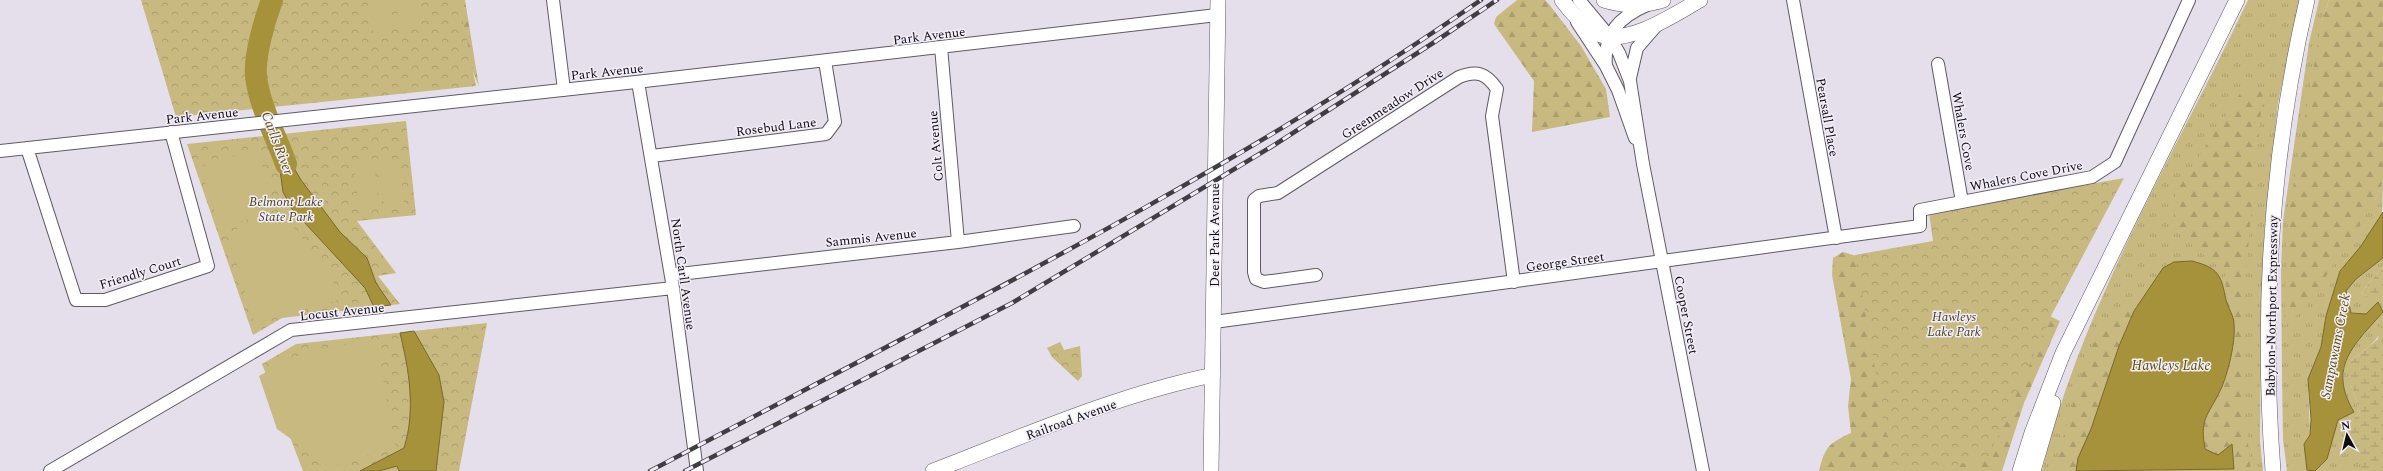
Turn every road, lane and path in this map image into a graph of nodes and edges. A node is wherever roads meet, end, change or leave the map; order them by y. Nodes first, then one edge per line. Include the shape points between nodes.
1 (553, 0) edge
2 (1218, 0) edge
3 (1604, 0) edge
4 (1700, 0) edge
5 (1793, 0) edge
6 (2189, 0) edge
7 (2237, 0) edge
8 (2307, 0) edge
9 (1568, 1) edge
10 (1658, 2) edge
11 (1217, 15) junction
12 (1664, 20) junction
13 (1609, 36) junction
14 (941, 47) junction
15 (826, 61) junction
16 (1938, 64) dead end
17 (1606, 66) junction
18 (1630, 81) junction
19 (638, 82) junction
20 (564, 90) junction
21 (171, 132) junction
22 (27, 148) junction
23 (0, 151) edge
24 (652, 156) junction
25 (1643, 164) junction
26 (1962, 202) junction
27 (1074, 226) dead end
28 (1920, 226) joint
29 (1836, 238) junction
30 (958, 242) junction
31 (1663, 261) junction
32 (671, 275) junction
33 (1316, 275) dead end
34 (1514, 282) junction
35 (673, 288) junction
36 (2089, 300) junction
37 (1214, 322) junction
38 (1213, 375) junction
39 (50, 471) edge
40 (697, 471) edge
41 (933, 471) edge
42 (1211, 471) edge
43 (1703, 471) edge
44 (2020, 471) edge
45 (2033, 471) edge
46 (2273, 471) edge

1 - 20 street
2 - 11 main road, Deer Park Avenue
3 - 10 main road via 1628,4
4 - 12 main road
5 - 29 street, Pearsall Place
6 - 26 street, Whalers Cove Drive via 2115,162 2092,177
7 - 36 main road
8 - 46 main road, Babylon-Northport Expressway via 2286,101 2272,213 2268,346
9 - 13 main road via 1592,30
9 - 17 street, Cooper Street
10 - 13 street via 1623,18
11 - 14 street, Park Avenue
11 - 37 main road, Deer Park Avenue
12 - 13 main road via 1628,35
12 - 18 street via 1646,35 1637,48
13 - 17 street
13 - 18 street, Cooper Street
14 - 15 street, Park Avenue
14 - 30 street, Colt Avenue
15 - 19 street, Park Avenue
15 - 24 street, Rosebud Lane via 835,122 826,134
16 - 26 street, Whalers Cove
17 - 25 street, Cooper Street via 1623,104
18 - 25 street, Cooper Street via 1640,131
19 - 20 street, Park Avenue
19 - 24 street, North Carll Avenue
20 - 21 street, Park Avenue
21 - 22 street, Park Avenue
21 - 22 street, Friendly Court via 208,266 105,300 76,300
22 - 23 street, Park Avenue
24 - 32 street, North Carll Avenue
25 - 31 street, Cooper Street
26 - 28 street, Whalers Cove Drive via 1920,210
27 - 30 street, Sammis Avenue
28 - 29 street, George Street
29 - 31 street, George Street
30 - 32 street, Sammis Avenue
31 - 34 street, George Street
31 - 43 street, Cooper Street
32 - 35 street, North Carll Avenue
33 - 34 street, Greenmeadow Drive via 1264,282 1256,279 1254,200 1259,196 1278,193 1459,77 1476,72 1483,74 1497,89 1492,116
34 - 37 street, George Street
35 - 39 street, Locust Avenue via 291,330
35 - 40 street, North Carll Avenue
36 - 44 main road via 2063,353
36 - 45 main road via 2055,395
37 - 38 main road, Deer Park Avenue
38 - 41 main road, Railroad Avenue via 1093,410
38 - 42 main road, Deer Park Avenue

